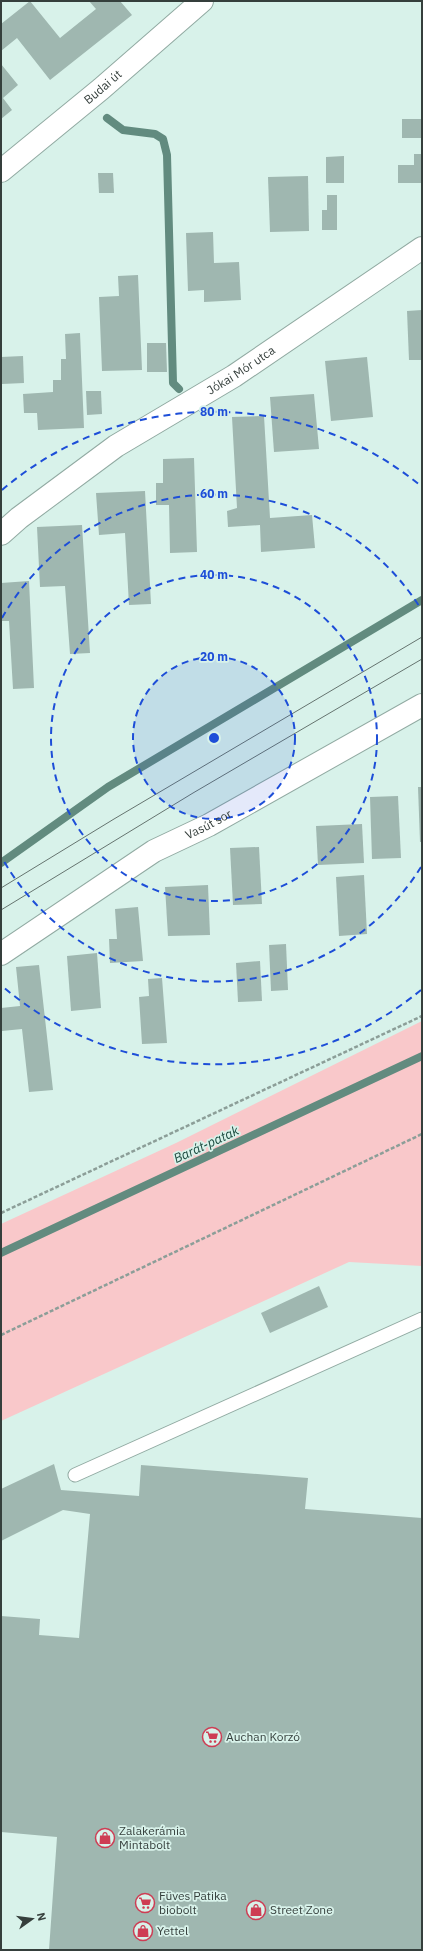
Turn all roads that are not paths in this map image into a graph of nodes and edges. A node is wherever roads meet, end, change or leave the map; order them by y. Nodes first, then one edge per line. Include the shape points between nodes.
1 (202, 1) edge
2 (1, 171) edge
3 (422, 248) edge
4 (1, 534) edge
5 (422, 705) edge
6 (1, 954) edge
7 (422, 1319) edge
8 (75, 1475) dead end

1 - 2 street, Budai út via 102,89
3 - 4 street, Jókai Mór utca via 234,376 116,446
5 - 6 street, Vasút sor via 209,825 154,851
7 - 8 lane

